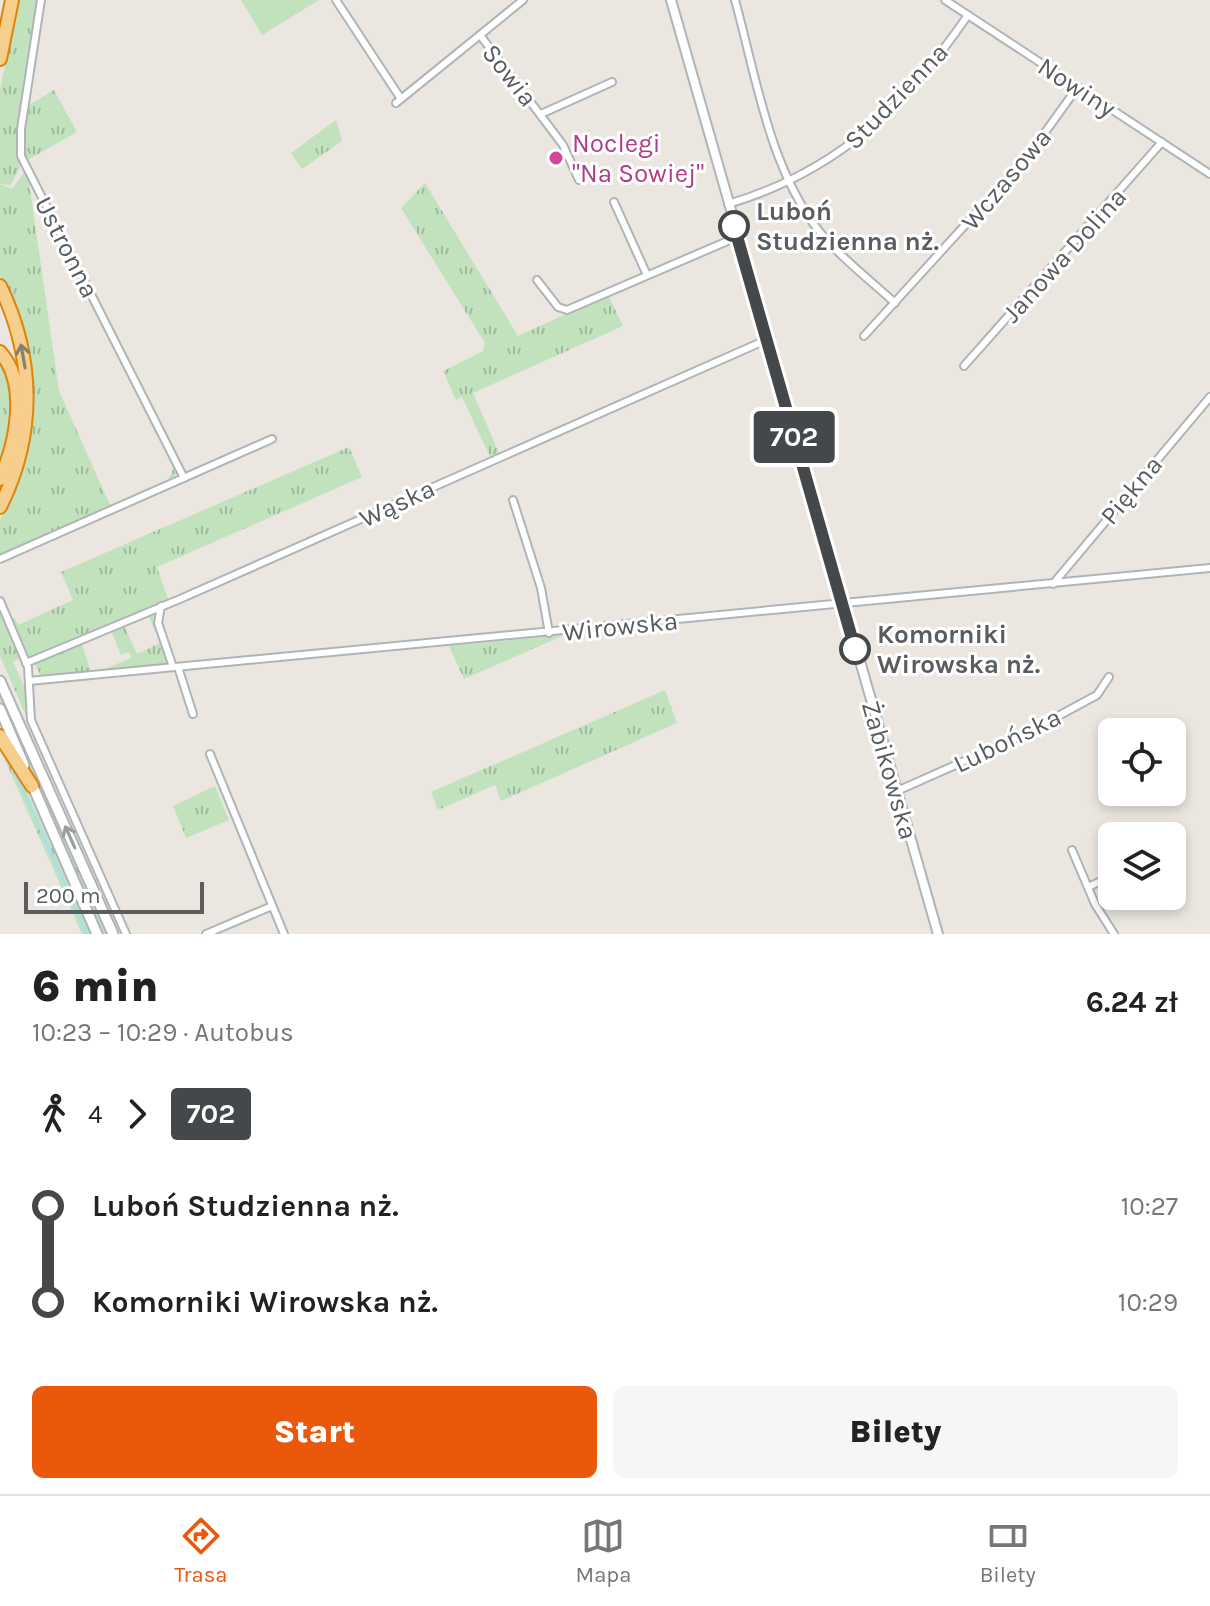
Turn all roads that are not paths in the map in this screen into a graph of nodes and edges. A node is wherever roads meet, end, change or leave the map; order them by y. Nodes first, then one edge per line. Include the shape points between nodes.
1 (12, 0) edge
2 (41, 0) edge
3 (336, 0) edge
4 (523, 0) edge
5 (671, 0) edge
6 (735, 0) edge
7 (945, 0) edge
8 (968, 15) junction
9 (480, 35) junction
10 (0, 59) edge
11 (612, 82) dead end
12 (1077, 88) junction
13 (541, 114) junction
14 (1162, 142) junction
15 (1210, 174) edge
16 (579, 180) dead end
17 (790, 182) junction
18 (614, 202) dead end
19 (728, 204) junction
20 (737, 237) junction
21 (647, 275) junction
22 (537, 280) dead end
23 (0, 286) edge
24 (895, 303) junction
25 (864, 336) dead end
26 (766, 340) junction
27 (0, 352) edge
28 (964, 366) dead end
29 (1210, 397) edge
30 (272, 439) dead end
31 (184, 478) junction
32 (0, 479) edge
33 (513, 500) dead end
34 (0, 507) edge
35 (0, 559) edge
36 (1210, 568) edge
37 (1053, 584) junction
38 (0, 601) edge
39 (843, 605) junction
40 (161, 606) junction
41 (549, 633) junction
42 (26, 663) junction
43 (176, 667) junction
44 (1109, 677) dead end
45 (0, 681) edge
46 (29, 681) junction
47 (0, 709) edge
48 (193, 714) dead end
49 (0, 736) edge
50 (210, 754) dead end
51 (32, 786) junction
52 (897, 791) junction
53 (1072, 850) dead end
54 (1098, 882) edge
55 (1088, 887) junction
56 (272, 906) junction
57 (97, 934) edge
58 (113, 934) edge
59 (126, 934) edge
60 (206, 934) edge
61 (284, 934) edge
62 (938, 934) edge
63 (1114, 934) edge

1 - 10 highway
2 - 31 street, Ustronna via 21,156
3 - 9 street via 398,101
4 - 9 street
5 - 19 street, Żabikowska
6 - 17 street
7 - 8 street, Nowiny
8 - 12 street, Nowiny
8 - 17 street, Studzienna via 932,63 865,134
9 - 13 street, Sowia
11 - 13 street, Sowia
12 - 14 street, Nowiny
12 - 24 street, Wczasowa via 1028,156
13 - 16 street, Sowia via 567,151
14 - 15 street, Nowiny
14 - 28 street, Janowa Dolina
17 - 19 street, Studzienna
17 - 24 street via 828,241
18 - 21 street
19 - 20 street, Żabikowska
20 - 21 street
20 - 26 street, Żabikowska
21 - 22 street via 564,310
34 -> 23 highway via 22,449 28,397 21,342
24 - 25 street, Wczasowa
26 - 39 street, Żabikowska
26 - 40 street, Wąska
27 - 32 highway via 11,368 16,396 14,431
29 - 37 street, Piękna
30 - 31 street
31 - 35 street
33 - 41 street via 541,588
36 - 37 street, Wirowska
37 - 39 street, Wirowska
38 - 42 street
39 - 41 street, Wirowska
39 - 52 street, Żabikowska
40 - 42 street, Wąska
40 - 43 street via 158,623
41 - 43 street, Wirowska
42 - 46 street
43 - 46 street, Wirowska
43 - 48 street
44 - 52 street, Lubońska via 1097,695 1023,735
58 -> 45 main road
46 - 59 street via 31,720
47 - 51 main road
49 - 51 highway
50 - 56 street
51 - 57 main road
52 - 62 street, Żabikowska
53 - 55 street
54 - 55 street
55 - 63 street
56 - 60 street
56 - 61 street

